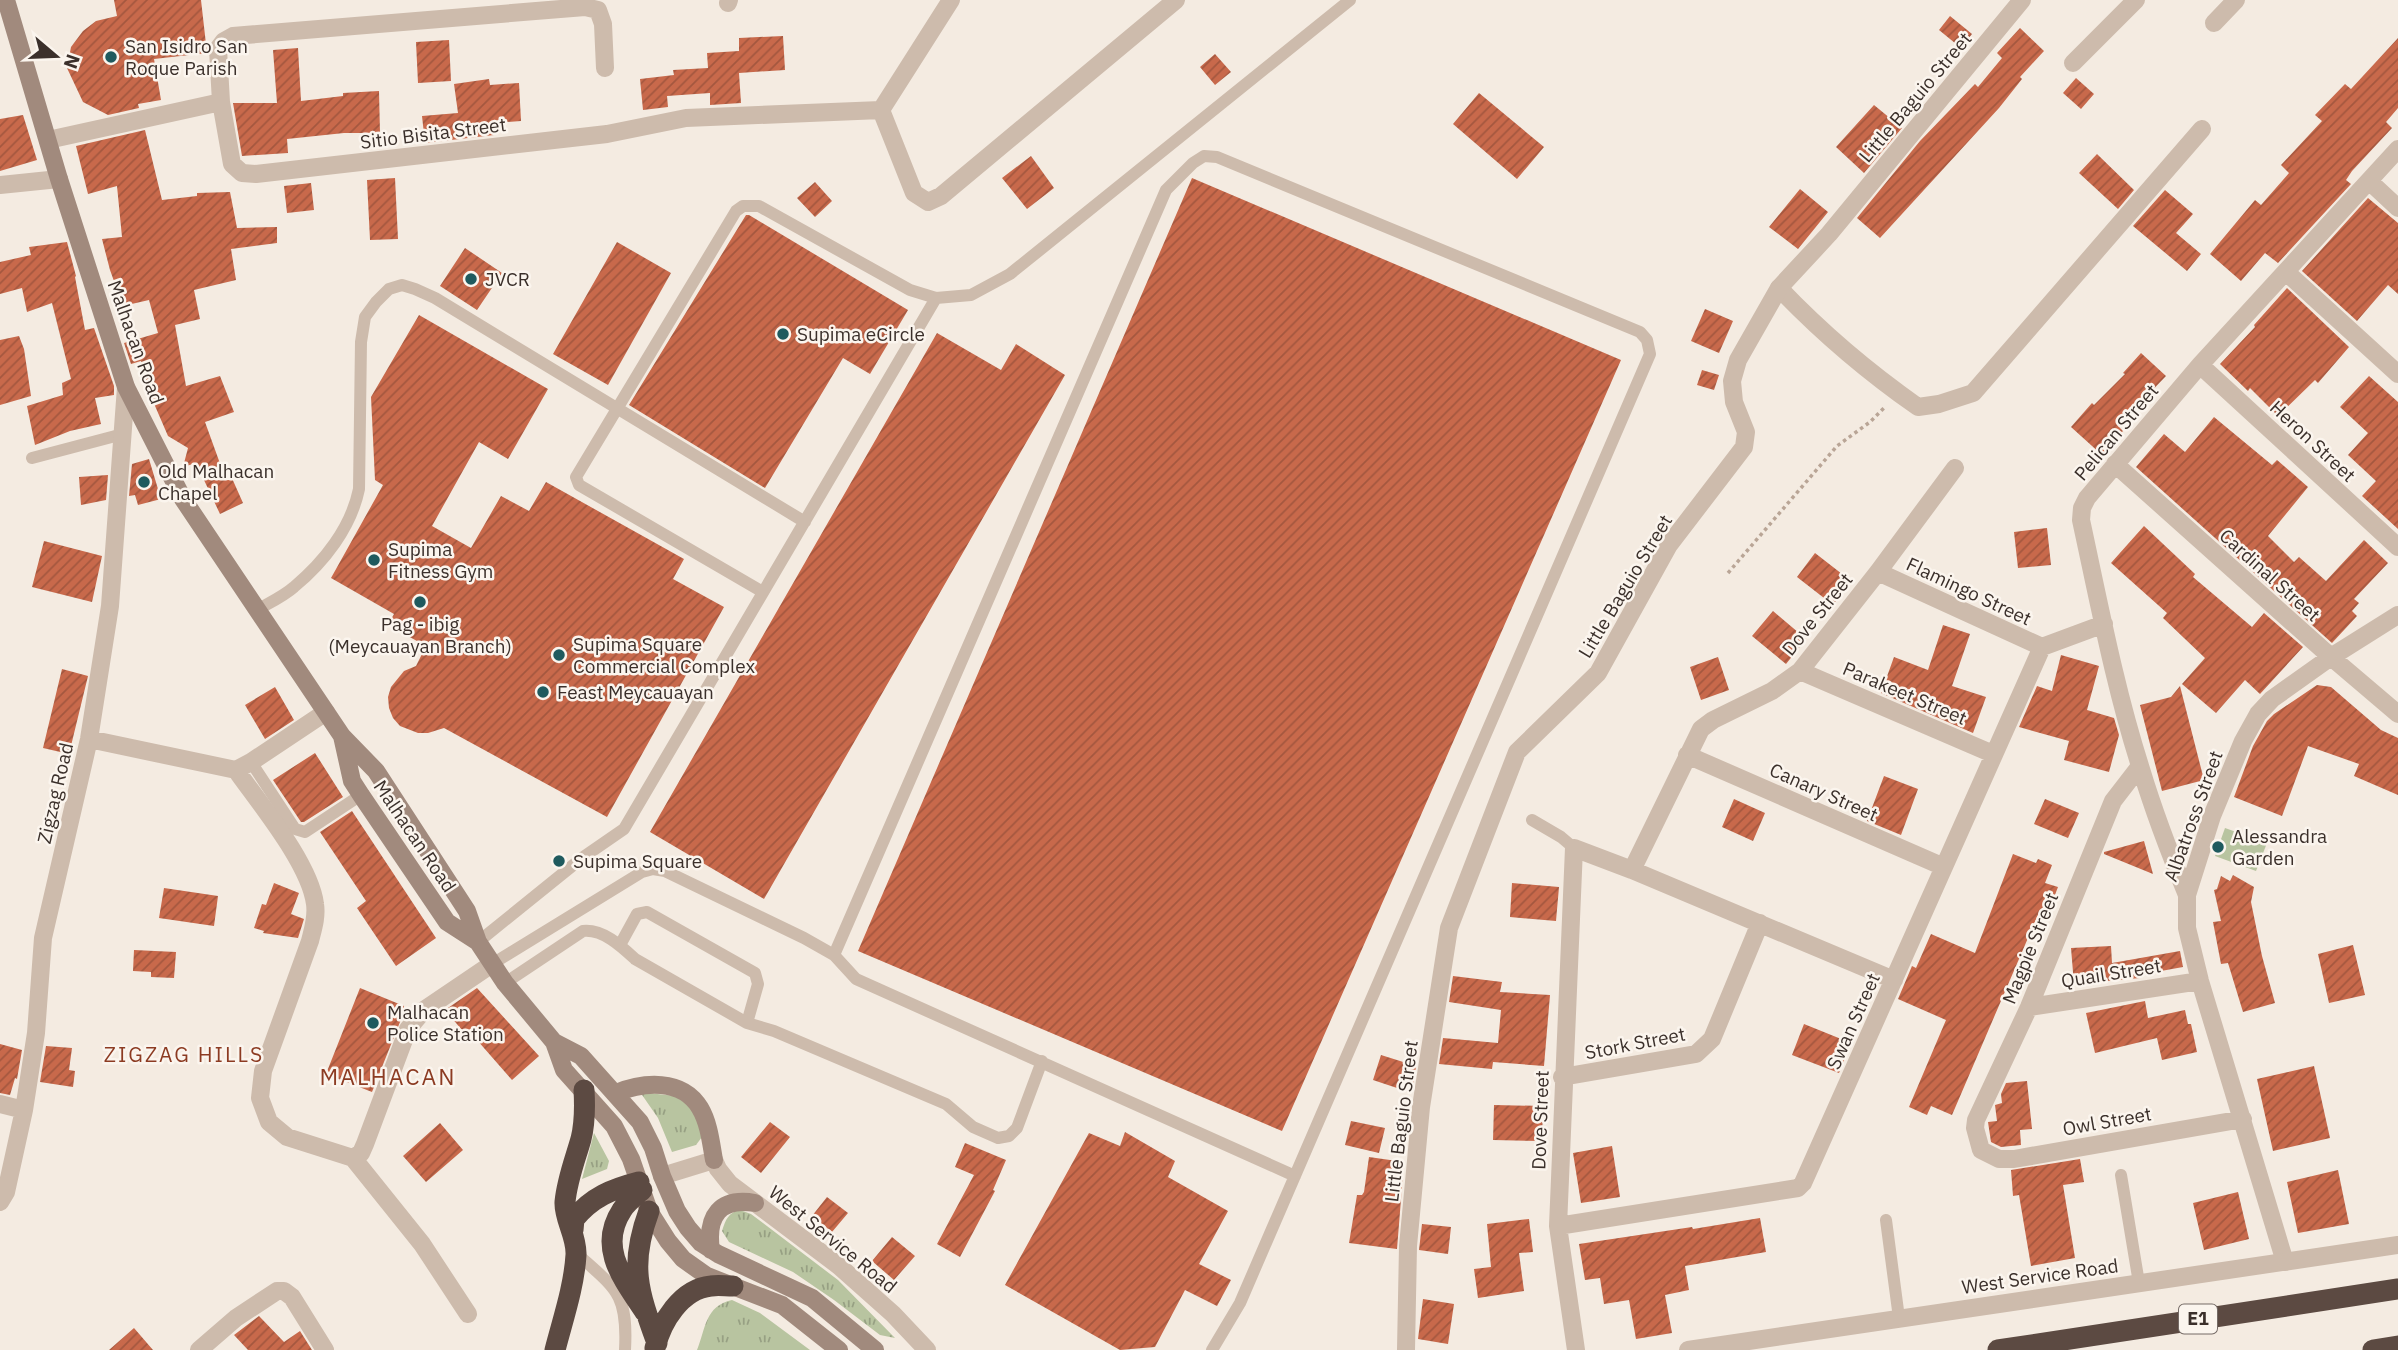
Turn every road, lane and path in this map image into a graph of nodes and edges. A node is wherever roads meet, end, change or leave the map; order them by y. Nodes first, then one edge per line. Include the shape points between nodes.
1 (6, 0) edge
2 (951, 0) edge
3 (1176, 0) edge
4 (1350, 0) edge
5 (2022, 0) edge
6 (2136, 0) edge
7 (2233, 1) edge
8 (2214, 23) dead end
9 (2073, 62) dead end
10 (604, 68) dead end
11 (221, 102) junction
12 (881, 110) junction
13 (2202, 130) dead end
14 (48, 140) junction
15 (2398, 149) edge
16 (59, 179) junction
17 (2368, 181) junction
18 (0, 185) edge
19 (2398, 208) edge
20 (2286, 272) junction
21 (1779, 288) junction
22 (936, 298) junction
23 (2200, 365) junction
24 (2398, 374) edge
25 (126, 387) junction
26 (1898, 393) junction
27 (617, 408) junction
28 (123, 434) junction
29 (33, 458) dead end
30 (2115, 464) junction
31 (1955, 468) dead end
32 (805, 522) junction
33 (2398, 547) edge
34 (1878, 572) junction
35 (1728, 573) dead end
36 (763, 592) junction
37 (257, 610) junction
38 (2398, 615) edge
39 (2104, 624) junction
40 (2042, 647) junction
41 (2331, 657) junction
42 (1800, 671) junction
43 (326, 712) junction
44 (2398, 714) edge
45 (342, 736) junction
46 (89, 739) junction
47 (1993, 754) junction
48 (1687, 755) junction
49 (244, 766) junction
50 (2140, 766) junction
51 (361, 795) junction
52 (1532, 820) dead end
53 (1574, 848) junction
54 (1944, 867) junction
55 (1632, 870) junction
56 (2187, 895) junction
57 (1760, 923) junction
58 (478, 942) junction
59 (620, 945) junction
60 (834, 955) junction
61 (492, 964) junction
62 (1894, 980) junction
63 (2200, 981) junction
64 (506, 983) junction
65 (2029, 1007) junction
66 (747, 1023) junction
67 (554, 1042) junction
68 (1042, 1060) junction
69 (1562, 1077) junction
70 (584, 1090) junction
71 (616, 1093) junction
72 (0, 1104) edge
73 (24, 1110) junction
74 (2243, 1119) junction
75 (1981, 1150) joint
76 (353, 1158) junction
77 (714, 1160) junction
78 (2121, 1175) dead end
79 (662, 1176) junction
80 (1295, 1176) junction
81 (641, 1186) junction
82 (0, 1202) edge
83 (755, 1203) junction
84 (649, 1211) junction
85 (1886, 1220) dead end
86 (1558, 1226) junction
87 (573, 1230) junction
88 (2398, 1245) edge
89 (711, 1250) junction
90 (576, 1254) junction
91 (2285, 1262) junction
92 (2139, 1283) junction
93 (733, 1286) junction
94 (2398, 1289) edge
95 (645, 1312) junction
96 (468, 1314) dead end
97 (1899, 1318) junction
98 (626, 1325) junction
99 (656, 1346) edge
100 (2398, 1346) edge
101 (198, 1350) edge
102 (325, 1350) edge
103 (555, 1350) edge
104 (625, 1350) edge
105 (839, 1350) edge
106 (875, 1350) edge
107 (927, 1350) edge
108 (1212, 1350) edge
109 (1406, 1350) edge
110 (1576, 1350) edge
111 (1688, 1350) edge
112 (1998, 1350) edge
113 (2373, 1350) edge

1 - 14 main road, Malhacan Road
2 - 12 street
3 - 12 street via 941,196 928,202 914,193
4 - 22 lane via 1010,274 971,295
5 - 21 street, Little Baguio Street
6 - 9 street
7 - 8 street
10 - 11 street via 603,24 598,10 585,7 233,36 219,49
11 - 12 street, Sitio Bisita Street via 232,164 242,173 256,174 607,134 686,118
11 - 14 street
13 - 26 street via 1973,393 1918,407
14 - 16 main road, Malhacan Road
15 - 17 street, Pelican Street
16 - 18 street
16 - 25 main road, Malhacan Road
17 - 19 street
17 - 20 street, Pelican Street
20 - 23 street, Pelican Street
20 - 24 street
21 - 26 street via 1826,336
21 - 109 street, Little Baguio Street via 1738,360 1732,381 1734,402 1746,432 1744,447 1669,545 1592,681 1517,752 1449,928 1420,1121 1408,1246
22 - 27 lane via 910,290 759,206 743,206
22 - 32 lane
23 - 30 street, Pelican Street
23 - 33 street, Heron Street
25 - 28 street, Zigzag Road
25 - 37 main road, Malhacan Road via 183,499
26 - 35 path via 1870,422 1837,446
27 - 32 lane
27 - 36 lane via 576,477 579,485
27 - 37 lane via 435,298 402,285 389,289 365,317 361,342 356,505 327,553 293,588
28 - 29 lane
28 - 46 street, Zigzag Road via 110,606
30 - 39 street, Pelican Street via 2087,498 2081,520
30 - 41 street, Cardinal Street
31 - 34 street, Dove Street
32 - 36 lane
34 - 40 street, Flamingo Street
34 - 42 street, Dove Street
36 - 58 lane via 624,829
37 - 43 main road, Malhacan Road
38 - 41 street, Albatross Street
39 - 40 street
39 - 50 street, Pelican Street
40 - 47 street, Swan Street
41 - 44 street, Cardinal Street
41 - 56 street, Albatross Street via 2258,714 2212,816
42 - 47 street, Parakeet Street
42 - 48 street, Dove Street via 1700,729
43 - 45 main road, Malhacan Road
43 - 49 street
45 - 51 main road, Malhacan Road via 352,780
45 - 58 main road, Malhacan Road via 376,771 467,911
46 - 49 street
46 - 73 street, Zigzag Road via 43,938
47 - 54 street, Swan Street
48 - 54 street, Canary Street
48 - 55 street, Dove Street
49 - 51 lane via 299,832
49 - 76 street via 294,852 316,905 310,941 267,1055 260,1098 269,1122 287,1137
50 - 56 street, Pelican Street
50 - 65 street, Magpie Street via 2113,801
51 - 58 main road, Malhacan Road via 447,922
52 - 53 lane
53 - 55 street
53 - 69 street, Dove Street
54 - 62 street, Swan Street
55 - 57 street
56 - 63 street, Albatross Street via 2187,928
57 - 62 street
57 - 69 street, Stork Street via 1712,1039 1696,1054
58 - 61 main road, Malhacan Road
59 - 64 lane via 583,930
59 - 66 lane via 635,959
59 - 66 lane via 637,914 647,912 755,973 758,984
60 - 61 lane via 653,869
60 - 68 lane via 856,979
60 - 80 lane via 1166,190 1193,163 1204,156 1217,157 1640,332 1650,354
61 - 64 main road, Malhacan Road
61 - 76 street via 424,1010 408,1029 365,1144
62 - 86 street, Swan Street via 1808,1176 1798,1188
63 - 65 street, Quail Street
63 - 74 street, Albatross Street
64 - 67 main road, Malhacan Road
65 - 75 street, Magpie Street via 1976,1120
66 - 68 lane via 946,1104 973,1127 998,1138 1017,1128
67 - 70 main road, Malhacan Road via 564,1070
67 - 71 main road, Malhacan Road via 581,1056
68 - 80 lane
69 - 86 street, Dove Street
70 - 81 main road, Malhacan Road via 614,1126
70 - 87 highway via 582,1137 565,1206
71 - 77 main road via 649,1084 688,1095 704,1116
71 - 79 main road, Malhacan Road via 640,1122
72 - 73 street
73 - 82 street, Zigzag Road
74 - 75 street, Owl Street via 2014,1159
74 - 91 street, Albatross Street
76 - 96 street via 422,1244
77 - 79 street
77 - 83 street, West Service Road via 723,1177
78 - 92 lane
79 - 81 main road
79 - 84 main road
79 - 89 main road, Malhacan Road via 682,1219
80 - 108 lane via 1240,1303
81 - 84 main road, Malhacan Road
81 - 87 highway via 617,1188 597,1197 574,1219
81 - 95 highway via 623,1209 611,1244 621,1275
83 - 89 main road via 732,1202 719,1210 710,1227
83 - 107 street, West Service Road via 839,1265
84 - 93 main road, Malhacan Road via 690,1265
84 - 95 highway via 636,1263
85 - 97 lane
86 - 110 street, Dove Street
87 - 90 highway
88 - 91 street, West Service Road
89 - 106 main road, Malhacan Road via 812,1297
90 - 98 lane via 619,1296
90 - 103 highway
91 - 92 street, West Service Road
92 - 97 street, West Service Road
93 - 99 highway via 710,1286 689,1294 670,1314
93 - 105 main road, Malhacan Road via 792,1311
94 - 112 highway, E1
95 - 98 lane
95 - 99 highway
97 - 111 street, West Service Road
98 - 104 lane
100 - 113 highway
101 - 102 street via 277,1291 292,1297

